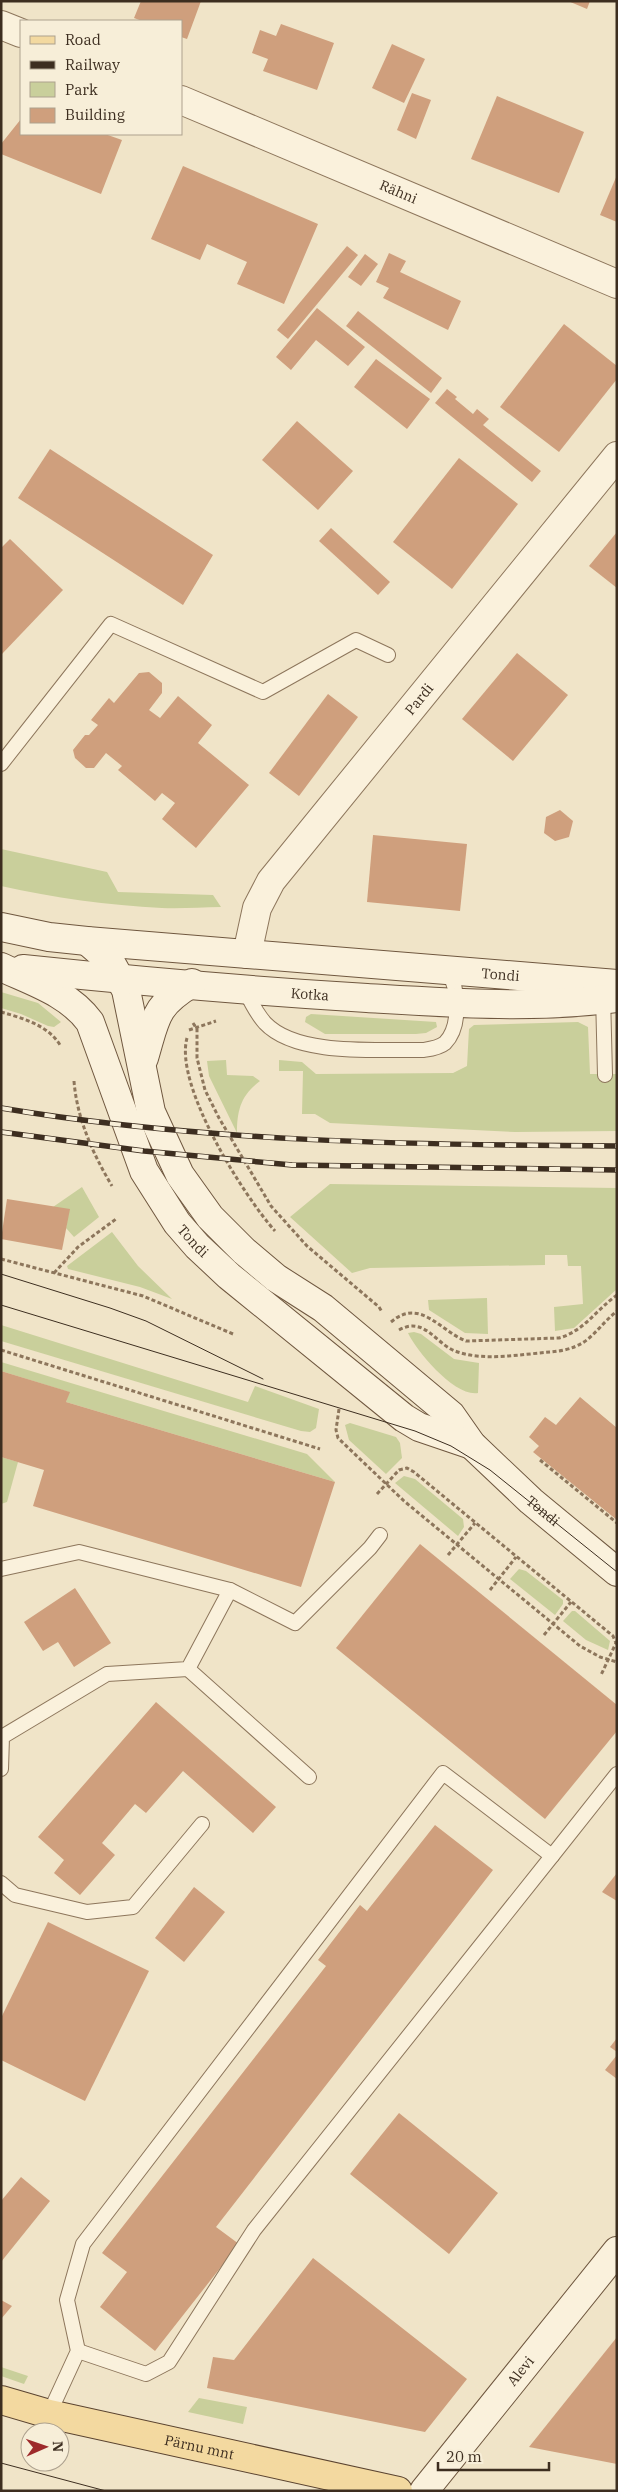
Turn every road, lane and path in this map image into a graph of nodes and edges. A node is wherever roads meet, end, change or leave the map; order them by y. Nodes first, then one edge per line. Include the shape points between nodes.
1 (1, 25) edge
2 (20, 33) edge
3 (182, 100) edge
4 (617, 284) edge
5 (617, 456) edge
6 (388, 655) dead end
7 (1, 764) edge
8 (1, 927) edge
9 (247, 954) junction
10 (115, 965) junction
11 (1, 967) edge
12 (448, 972) junction
13 (192, 983) junction
14 (610, 991) edge
15 (250, 1000) junction
16 (456, 1003) junction
17 (190, 1018) dead end
18 (90, 1022) junction
19 (197, 1029) junction
20 (142, 1064) junction
21 (605, 1075) dead end
22 (116, 1219) dead end
23 (279, 1235) dead end
24 (1, 1259) edge
25 (54, 1273) junction
26 (617, 1295) edge
27 (617, 1311) edge
28 (384, 1316) dead end
29 (391, 1330) dead end
30 (233, 1334) dead end
31 (394, 1335) dead end
32 (1, 1350) edge
33 (337, 1416) dead end
34 (472, 1445) junction
35 (320, 1449) dead end
36 (386, 1484) junction
37 (377, 1494) dead end
38 (475, 1523) junction
39 (380, 1535) dead end
40 (457, 1545) junction
41 (448, 1555) dead end
42 (516, 1557) junction
43 (1, 1569) edge
44 (617, 1572) edge
45 (499, 1579) junction
46 (230, 1590) junction
47 (490, 1590) dead end
48 (571, 1602) junction
49 (553, 1624) junction
50 (544, 1635) dead end
51 (609, 1660) junction
52 (617, 1662) edge
53 (188, 1669) junction
54 (601, 1675) dead end
55 (1, 1737) edge
56 (1, 1769) edge
57 (617, 1774) edge
58 (309, 1777) dead end
59 (202, 1824) dead end
60 (552, 1856) junction
61 (1, 1883) edge
62 (617, 2252) edge
63 (78, 2351) junction
64 (1, 2400) edge
65 (49, 2414) junction
66 (398, 2491) edge
67 (424, 2491) edge

1 - 2 street
3 - 4 street, Rähni
5 - 9 street, Pardi via 271,881 257,908
6 - 7 lane via 356,640 263,692 111,624
8 - 10 street, Tondi via 87,941
9 - 10 street, Tondi
9 - 12 street, Tondi
10 - 11 street, Kotka
10 - 13 street, Kotka
10 - 18 street via 89,1007
10 - 20 street, Tondi via 131,1006
11 - 18 street, Tondi via 63,996
12 - 14 street, Tondi
12 - 16 lane via 456,988
13 - 15 street, Kotka
13 - 20 street via 170,996 160,1009
14 - 16 street, Kotka via 573,1004
14 - 21 lane
15 - 16 street, Kotka
15 - 16 lane via 266,1024 280,1034 323,1048 423,1050 436,1048 445,1042 455,1018
15 - 19 path via 231,1015
17 - 19 path
18 - 34 street, Tondi via 144,1171 176,1223 196,1246 404,1418 419,1427
19 - 23 path via 190,1029 185,1052 198,1102 234,1171
19 - 28 path via 197,1058 205,1090 271,1206 307,1246 379,1307
20 - 34 street, Tondi via 151,1112 164,1144 180,1175 210,1217 276,1278 323,1308 451,1415
22 - 25 path via 78,1247
24 - 25 path
25 - 30 path via 142,1296
26 - 29 path via 583,1327 559,1338 466,1341 433,1319 415,1313 395,1319 388,1324
27 - 31 path via 586,1342 563,1351 472,1356 452,1350 422,1327 408,1326
32 - 35 path
33 - 36 path via 338,1438
34 - 44 street, Tondi via 531,1501
36 - 37 path
36 - 38 path via 399,1470 408,1468
36 - 40 path
38 - 40 path
38 - 42 path
39 - 46 lane via 295,1622
40 - 41 path
40 - 45 path
42 - 45 path
42 - 48 path
43 - 46 lane via 79,1552
45 - 47 path
45 - 49 path
46 - 53 lane
48 - 49 path
48 - 51 path via 617,1640
49 - 50 path
49 - 51 path via 585,1650
51 - 52 path
51 - 54 path
53 - 55 lane via 107,1674
53 - 58 lane
55 - 56 lane
57 - 60 lane
59 - 61 lane via 133,1907 87,1912 15,1895
60 - 63 lane via 254,2230 169,2362 146,2374
60 - 63 lane via 443,1773 83,2244 67,2300
62 - 67 street, Alevi
63 - 65 lane
64 - 65 main road, Pärnu mnt
65 - 66 main road, Pärnu mnt

